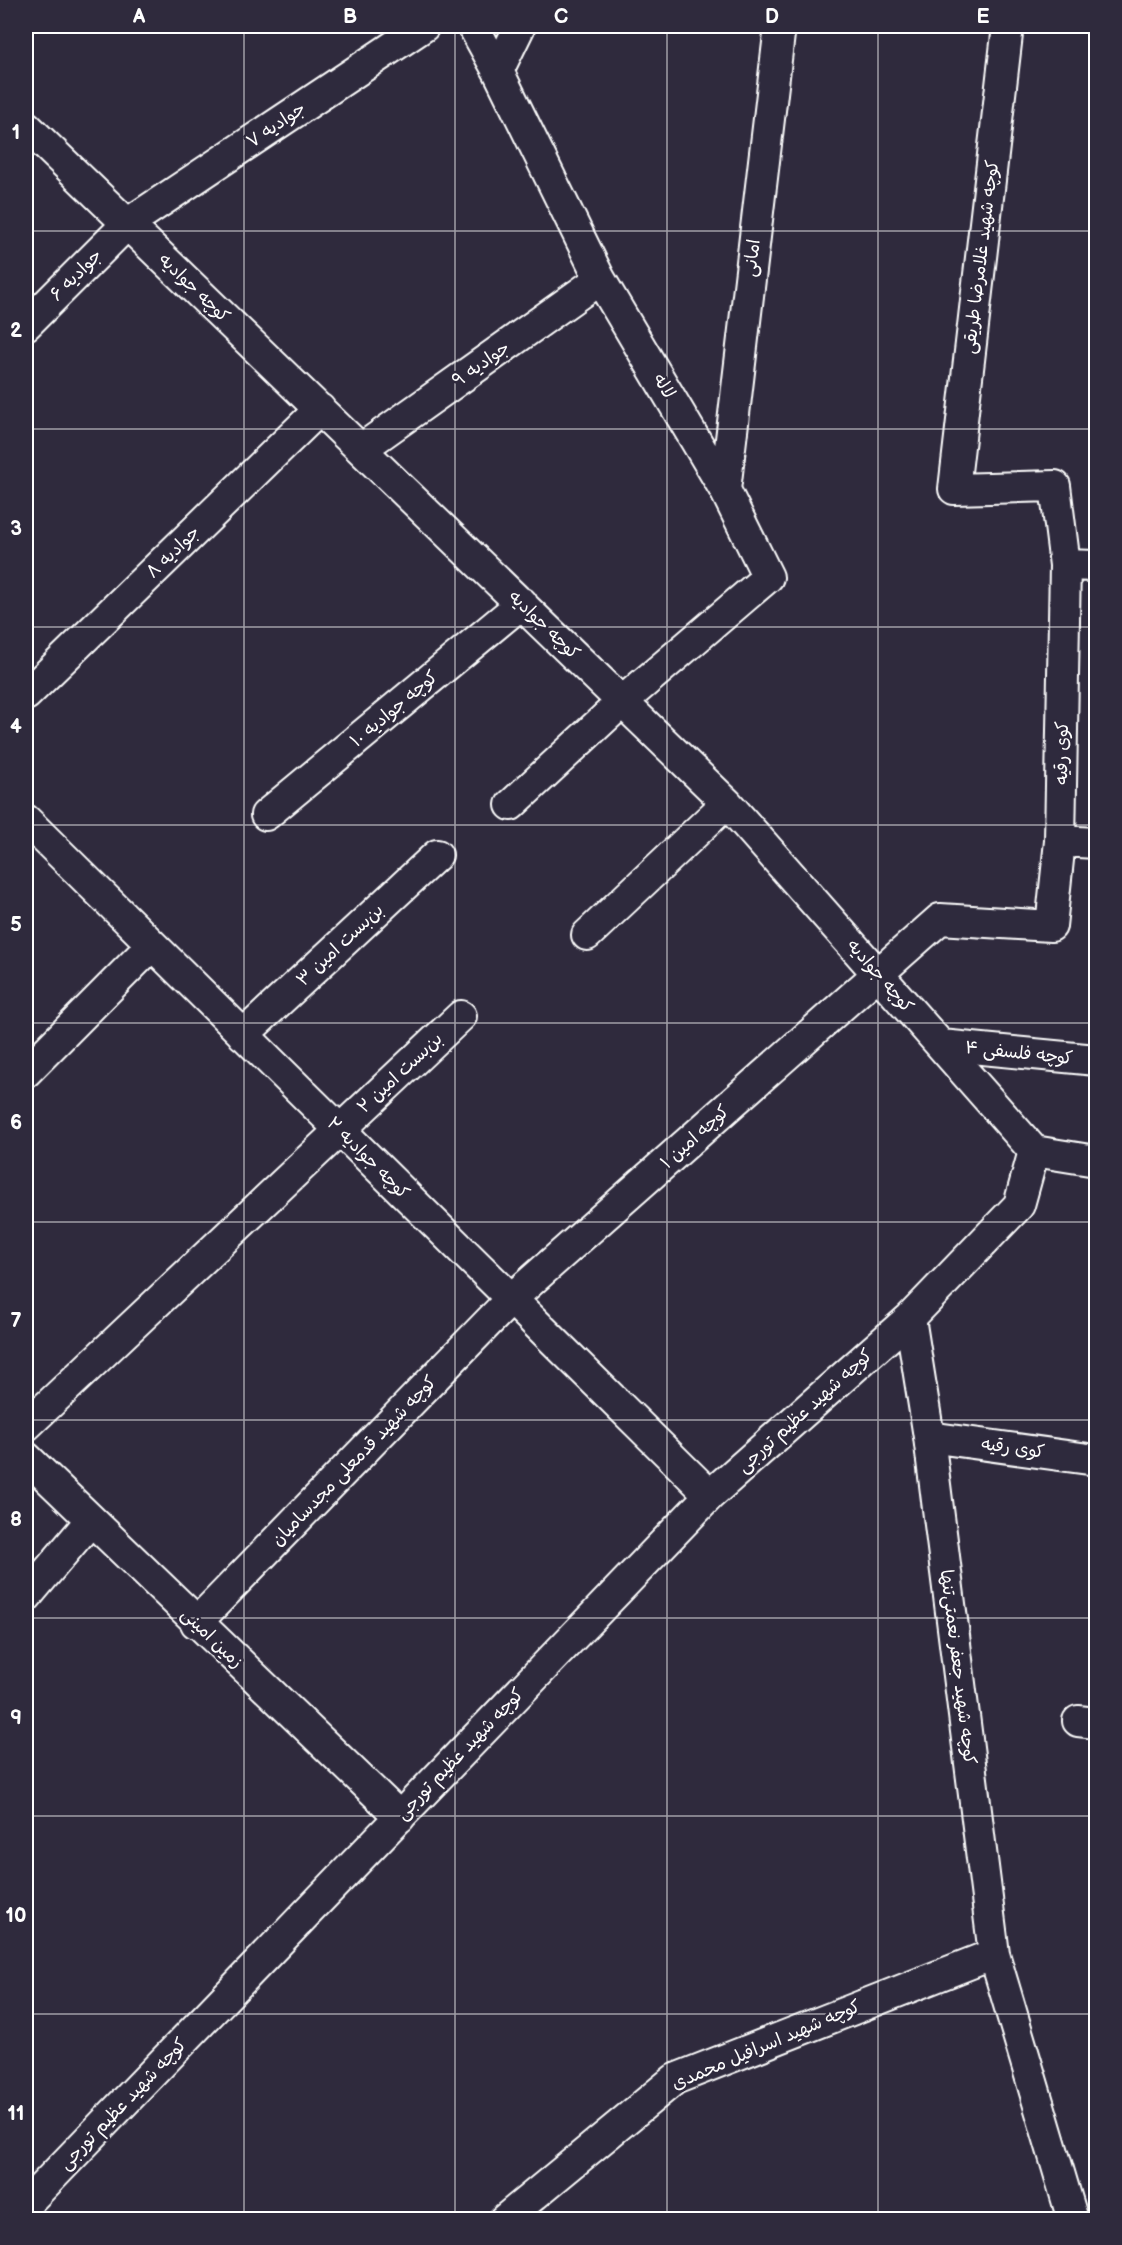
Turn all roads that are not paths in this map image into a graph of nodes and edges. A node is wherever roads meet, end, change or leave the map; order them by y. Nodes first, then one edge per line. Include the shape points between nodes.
1 (424, 26) edge
2 (473, 26) edge
3 (520, 26) edge
4 (780, 26) edge
5 (1008, 26) edge
6 (498, 71) junction
7 (26, 126) edge
8 (127, 224) junction
9 (600, 279) junction
10 (26, 326) edge
11 (320, 409) junction
12 (361, 449) junction
13 (954, 489) joint
14 (725, 490) junction
15 (1065, 565) junction
16 (1096, 566) edge
17 (522, 603) junction
18 (26, 695) edge
19 (623, 701) junction
20 (727, 802) junction
21 (511, 805) dead end
22 (266, 815) dead end
23 (26, 820) edge
24 (1060, 841) junction
25 (1096, 843) edge
26 (437, 855) dead end
27 (587, 935) dead end
28 (152, 945) junction
29 (879, 974) junction
30 (461, 1016) dead end
31 (243, 1035) junction
32 (941, 1045) junction
33 (1096, 1060) edge
34 (26, 1072) edge
35 (340, 1130) junction
36 (1034, 1151) junction
37 (1096, 1161) edge
38 (511, 1299) junction
39 (909, 1318) junction
40 (26, 1426) edge
41 (929, 1437) junction
42 (26, 1456) edge
43 (1096, 1460) edge
44 (710, 1496) junction
45 (91, 1520) junction
46 (26, 1597) edge
47 (196, 1623) junction
48 (400, 1817) junction
49 (994, 1954) junction
50 (26, 2204) edge
51 (504, 2220) edge
52 (1073, 2220) edge

1 - 8 street, جوادیه ۷
2 - 6 street, لاله
3 - 6 street
4 - 14 street, امانی
5 - 13 street, کوچه شهید غلامرضا طریقی
6 - 9 street, لاله
7 - 8 street, کوچه جوادیه
8 - 10 street, جوادیه ۶
8 - 11 street, کوچه جوادیه
9 - 12 street, جوادیه ۹
9 - 14 street, لاله
11 - 12 street, کوچه جوادیه
11 - 18 street, جوادیه ۸
12 - 17 street, کوچه جوادیه
13 - 15 street, کوی رقیه via 1055,486
14 - 19 street, لاله via 768,577
15 - 16 street
15 - 24 street, کوی رقیه
17 - 19 street, کوچه جوادیه
17 - 22 street, کوچه جوادیه ۱۰
19 - 20 street, کوچه جوادیه
19 - 21 street
20 - 27 street
20 - 29 street, کوچه جوادیه
23 - 28 street, کوچه جوادیه ۲
24 - 25 street
24 - 29 street, کوی رقیه via 1050,926 940,919
26 - 31 street, بن‌بست امین ۳
28 - 31 street, کوچه جوادیه ۲
28 - 34 street
29 - 32 street, کوچه جوادیه
29 - 38 street, کوچه امین ۱
30 - 35 street, بن‌بست امین ۲
31 - 35 street, کوچه جوادیه ۲
32 - 33 street, کوچه فلسفی ۴
32 - 36 street, کوچه جوادیه
35 - 38 street, کوچه جوادیه ۲
35 - 40 street, بن‌بست امین ۲
36 - 37 street
36 - 39 street via 1019,1205
38 - 44 street, کوچه جوادیه ۲
38 - 47 street, کوچه شهید قدمعلی مجدسامیان
39 - 41 street, کوچه شهید جعفر نعمتی‌تنها
39 - 44 street, کوچه شهید عظیم تورجی
41 - 43 street, کوی رقیه
41 - 49 street, کوچه شهید جعفر نعمتی‌تنها
42 - 45 street, زمین امینی
44 - 48 street, کوچه شهید عظیم تورجی
45 - 46 street
45 - 47 street, زمین امینی
47 - 48 street, زمین امینی
48 - 50 street, کوچه شهید عظیم تورجی
49 - 51 street, کوچه شهید اسرافیل محمدی via 675,2079
49 - 52 street, کوچه شهید جعفر نعمتی‌تنها

